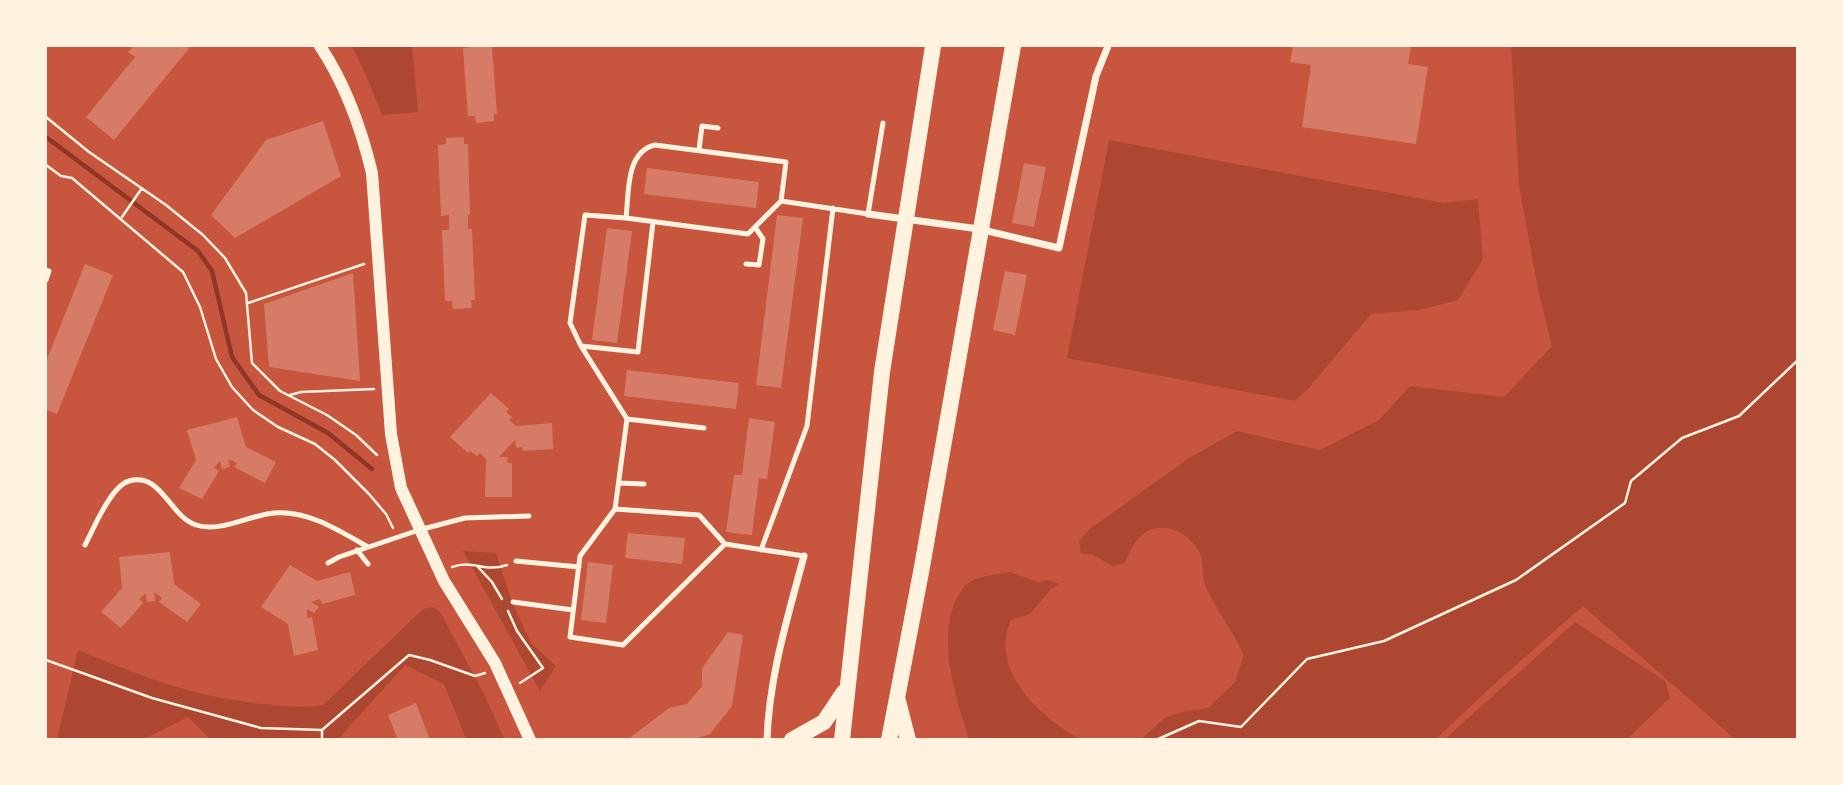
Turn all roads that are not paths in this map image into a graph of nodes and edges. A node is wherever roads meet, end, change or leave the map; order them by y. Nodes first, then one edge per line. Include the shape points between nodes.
1 (320, 46) edge
2 (933, 46) edge
3 (1013, 46) edge
4 (1108, 46) edge
5 (883, 123) dead end
6 (718, 128) dead end
7 (699, 150) junction
8 (781, 201) junction
9 (832, 208) junction
10 (869, 214) junction
11 (626, 218) junction
12 (904, 219) junction
13 (653, 222) junction
14 (755, 227) junction
15 (979, 229) junction
16 (746, 264) dead end
17 (46, 270) edge
18 (46, 280) edge
19 (581, 346) junction
20 (627, 419) junction
21 (704, 428) dead end
22 (619, 483) junction
23 (645, 484) dead end
24 (615, 509) junction
25 (529, 516) dead end
26 (419, 530) junction
27 (725, 544) junction
28 (85, 545) dead end
29 (368, 547) junction
30 (357, 550) junction
31 (761, 550) junction
32 (804, 556) joint
33 (516, 561) road end
34 (328, 563) dead end
35 (368, 564) dead end
36 (579, 567) junction
37 (513, 602) dead end
38 (573, 610) junction
39 (847, 687) junction
40 (897, 695) junction
41 (530, 740) edge
42 (767, 740) edge
43 (793, 740) edge
44 (842, 740) edge
45 (889, 740) edge
46 (908, 740) edge

1 - 26 street via 348,95 372,173 391,434 401,488
2 - 12 main road
3 - 15 main road
4 - 15 street via 1096,76 1059,248
5 - 10 lane
6 - 7 lane via 702,126
7 - 8 lane via 786,162
7 - 11 lane via 646,147 634,163
8 - 9 lane
8 - 14 lane
9 - 10 lane
9 - 31 lane via 807,426
10 - 12 street
11 - 13 lane
11 - 19 lane via 585,215 570,323
12 - 15 street
12 - 39 main road
13 - 14 lane via 748,234
13 - 19 lane via 638,352
14 - 16 lane via 763,239 759,265
15 - 40 main road
17 - 18 lane
19 - 20 lane
20 - 21 lane
20 - 22 lane
22 - 23 lane
22 - 24 lane
24 - 27 lane via 699,515
24 - 36 lane via 580,556
25 - 26 lane via 465,518
26 - 29 lane
26 - 41 street via 498,670
27 - 31 lane
27 - 38 lane via 622,645 570,637
28 - 29 lane via 114,491 128,481 149,481 173,514 197,526 291,513
29 - 30 lane
30 - 34 lane
30 - 35 lane
31 - 32 lane
32 - 42 street via 768,711
33 - 36 lane
36 - 38 lane
37 - 38 lane
39 - 43 main road via 824,722
39 - 44 main road
40 - 45 main road
40 - 46 main road

